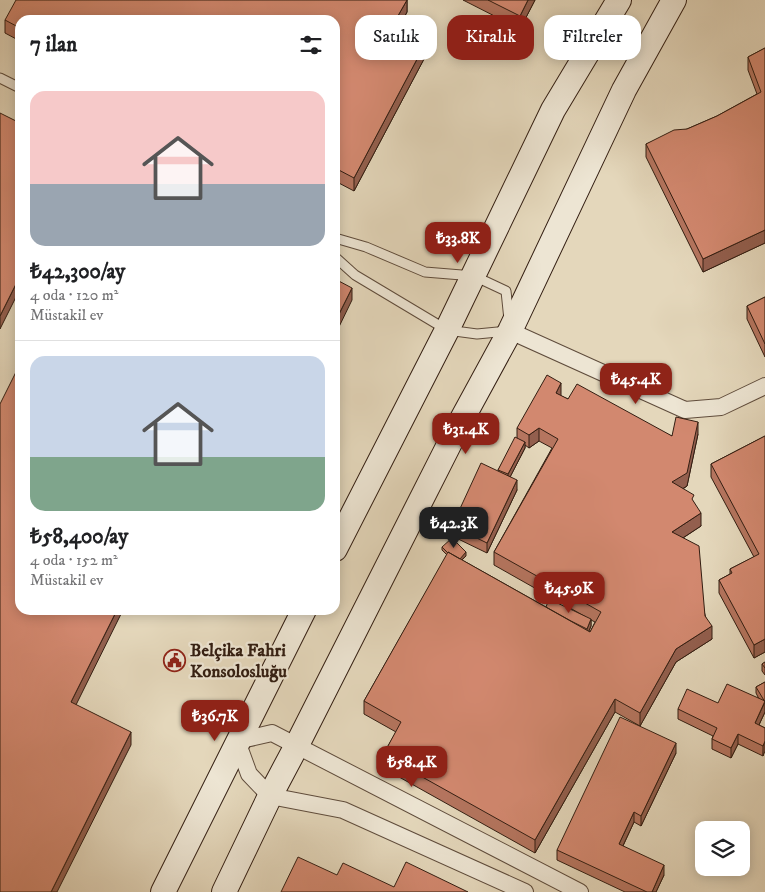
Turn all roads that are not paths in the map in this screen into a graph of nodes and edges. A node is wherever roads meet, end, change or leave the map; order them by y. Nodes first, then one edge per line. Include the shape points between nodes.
1 (619, 0) edge
2 (674, 0) edge
3 (0, 78) edge
4 (15, 86) edge
5 (340, 239) edge
6 (340, 262) edge
7 (474, 276) junction
8 (447, 330) junction
9 (510, 331) junction
10 (765, 386) edge
11 (340, 539) edge
12 (301, 615) edge
13 (237, 741) junction
14 (297, 745) junction
15 (270, 796) junction
16 (163, 892) edge
17 (224, 892) edge
18 (526, 892) edge
19 (580, 892) edge

1 - 7 street via 553,110
2 - 9 street via 624,90
3 - 4 lane
5 - 7 lane via 425,272
6 - 8 lane via 355,275
7 - 8 street
7 - 9 lane via 506,291
8 - 9 lane via 477,334
8 - 11 street
9 - 10 street via 685,410 721,407
9 - 14 street
12 - 13 street
13 - 14 street via 272,733
13 - 15 street via 248,774
13 - 16 street
14 - 15 street
14 - 19 street
15 - 17 street
15 - 18 street via 343,810

